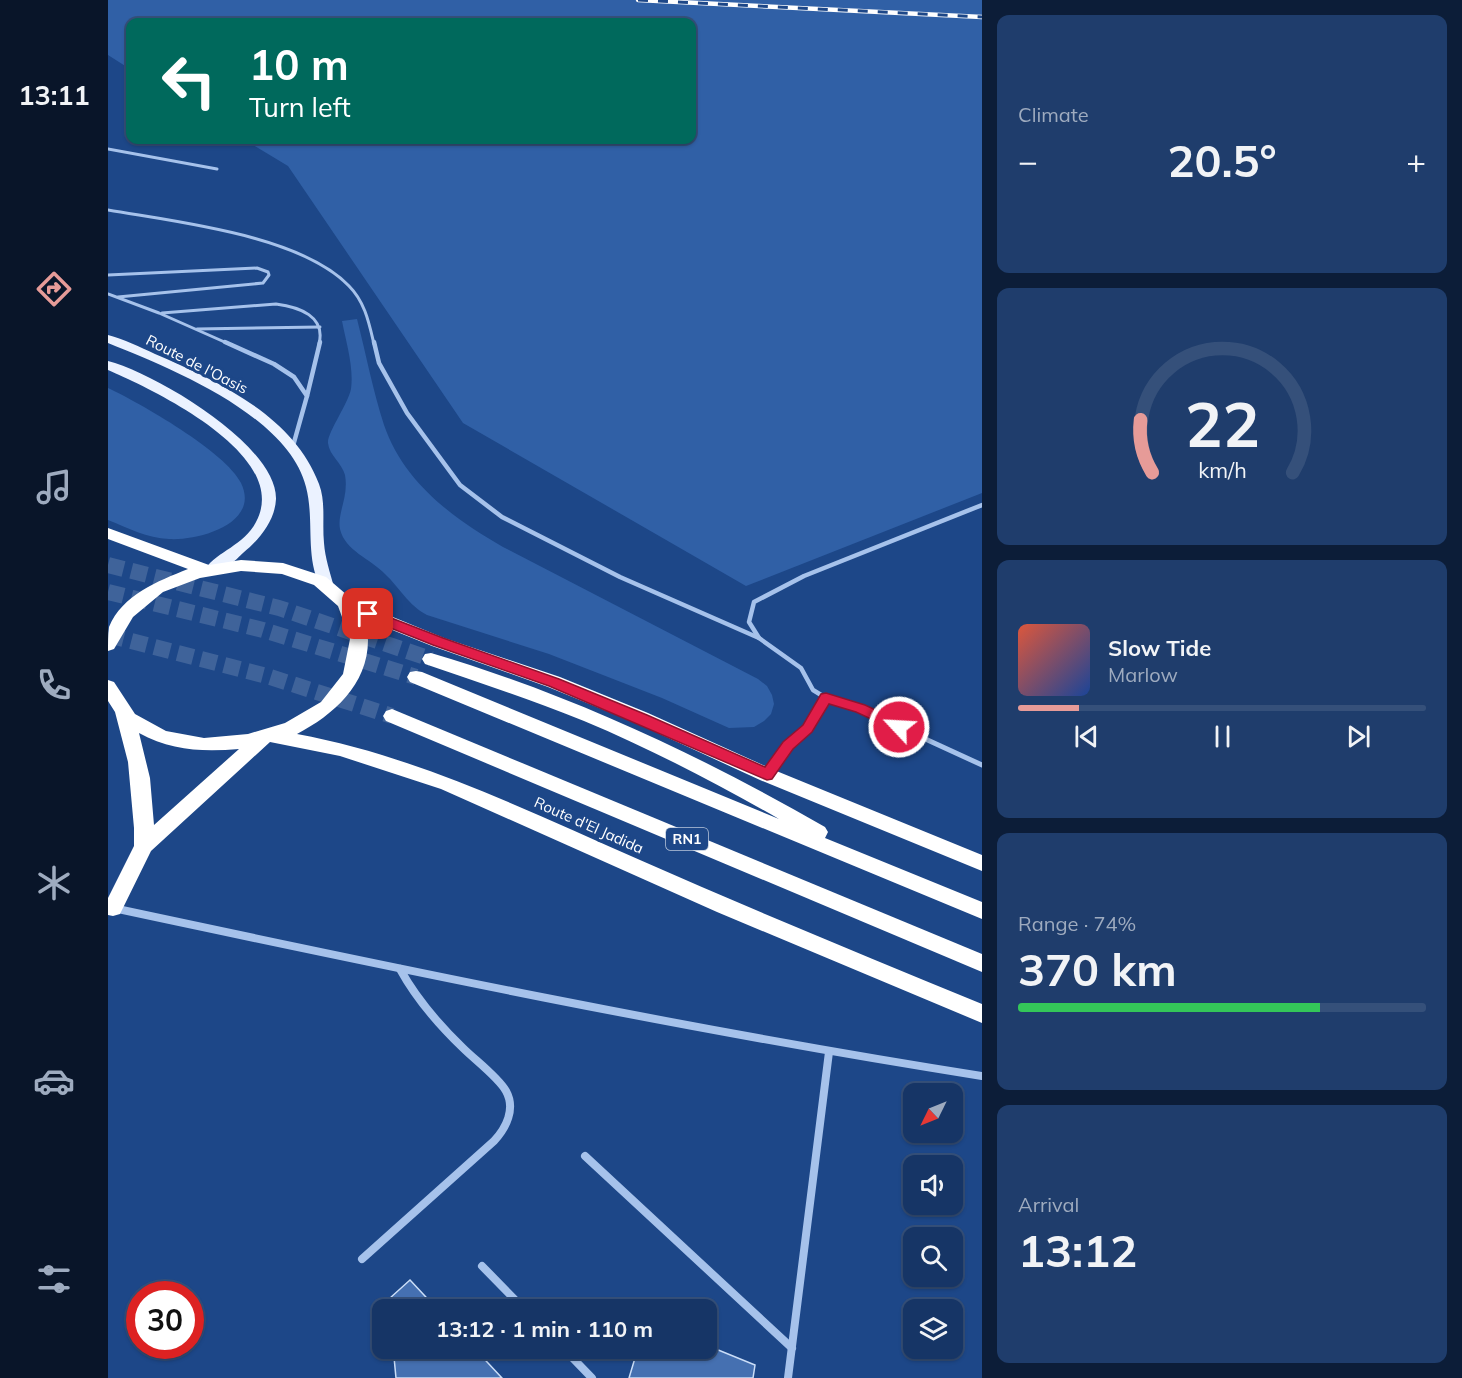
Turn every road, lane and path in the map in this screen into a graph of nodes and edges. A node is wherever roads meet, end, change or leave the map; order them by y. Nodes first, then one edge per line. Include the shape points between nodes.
1 (108, 149) edge
2 (217, 169) dead end
3 (108, 210) edge
4 (108, 274) edge
5 (108, 294) edge
6 (118, 297) junction
7 (159, 313) junction
8 (320, 327) junction
9 (194, 329) junction
10 (108, 339) edge
11 (108, 365) edge
12 (307, 396) junction
13 (292, 448) junction
14 (982, 505) edge
15 (108, 533) edge
16 (208, 568) junction
17 (327, 587) junction
18 (346, 605) junction
19 (759, 638) junction
20 (108, 645) edge
21 (431, 659) tunnel mouth
22 (416, 677) tunnel mouth
23 (109, 691) edge
24 (826, 698) junction
25 (122, 711) junction
26 (392, 716) tunnel mouth
27 (268, 738) junction
28 (982, 765) edge
29 (767, 775) junction
30 (144, 846) junction
31 (982, 863) edge
32 (879, 867) junction
33 (110, 908) edge
34 (982, 911) edge
35 (982, 963) edge
36 (400, 969) junction
37 (982, 1014) edge
38 (829, 1052) junction
39 (982, 1076) edge
40 (585, 1156) dead end
41 (362, 1258) dead end
42 (482, 1266) dead end
43 (514, 1299) edge
44 (792, 1348) junction
45 (574, 1359) edge
46 (592, 1378) edge
47 (788, 1378) edge

1 - 2 lane
3 - 19 lane via 211,228 287,248 317,263 349,286 366,311 379,363 407,413 460,485 502,517 620,577
4 - 6 lane via 257,268 269,275 256,284
5 - 6 lane
6 - 7 lane
7 - 8 lane via 276,304 301,309
7 - 9 lane
8 - 9 lane
8 - 12 lane
9 - 12 lane via 284,370
10 - 13 main road, Route de l'Oasis via 214,388 259,417
11 - 16 main road via 206,417 246,453 262,474 269,497 262,523 243,547
12 - 13 lane
13 - 17 main road, Route de l'Oasis via 314,491 317,543
14 - 19 lane via 804,576 754,602 749,622
15 - 16 highway
16 - 17 highway via 263,565 308,576
16 - 20 highway via 165,585 137,602
17 - 18 highway
18 - 27 highway via 359,639 351,677 320,712
18 - 29 highway via 554,682
19 - 24 lane via 801,668 813,690
21 - 32 highway via 557,703 636,737 784,812
22 - 32 highway
23 - 25 highway
24 - 28 street via 860,709
24 - 29 street via 807,728
25 - 27 highway via 153,733 173,740 217,746
25 - 30 highway via 144,787
26 - 35 highway, Route d'El Jadida / RN1
27 - 30 highway via 203,789
27 - 37 highway, Route d'El Jadida via 340,749 448,784
29 - 31 highway
30 - 33 highway
32 - 34 highway
33 - 36 street
36 - 38 street
36 - 41 street via 410,990 436,1023 506,1090 511,1103 510,1117 494,1141
38 - 39 street
38 - 44 street
40 - 44 street
42 - 43 street
44 - 47 street
45 - 46 street

